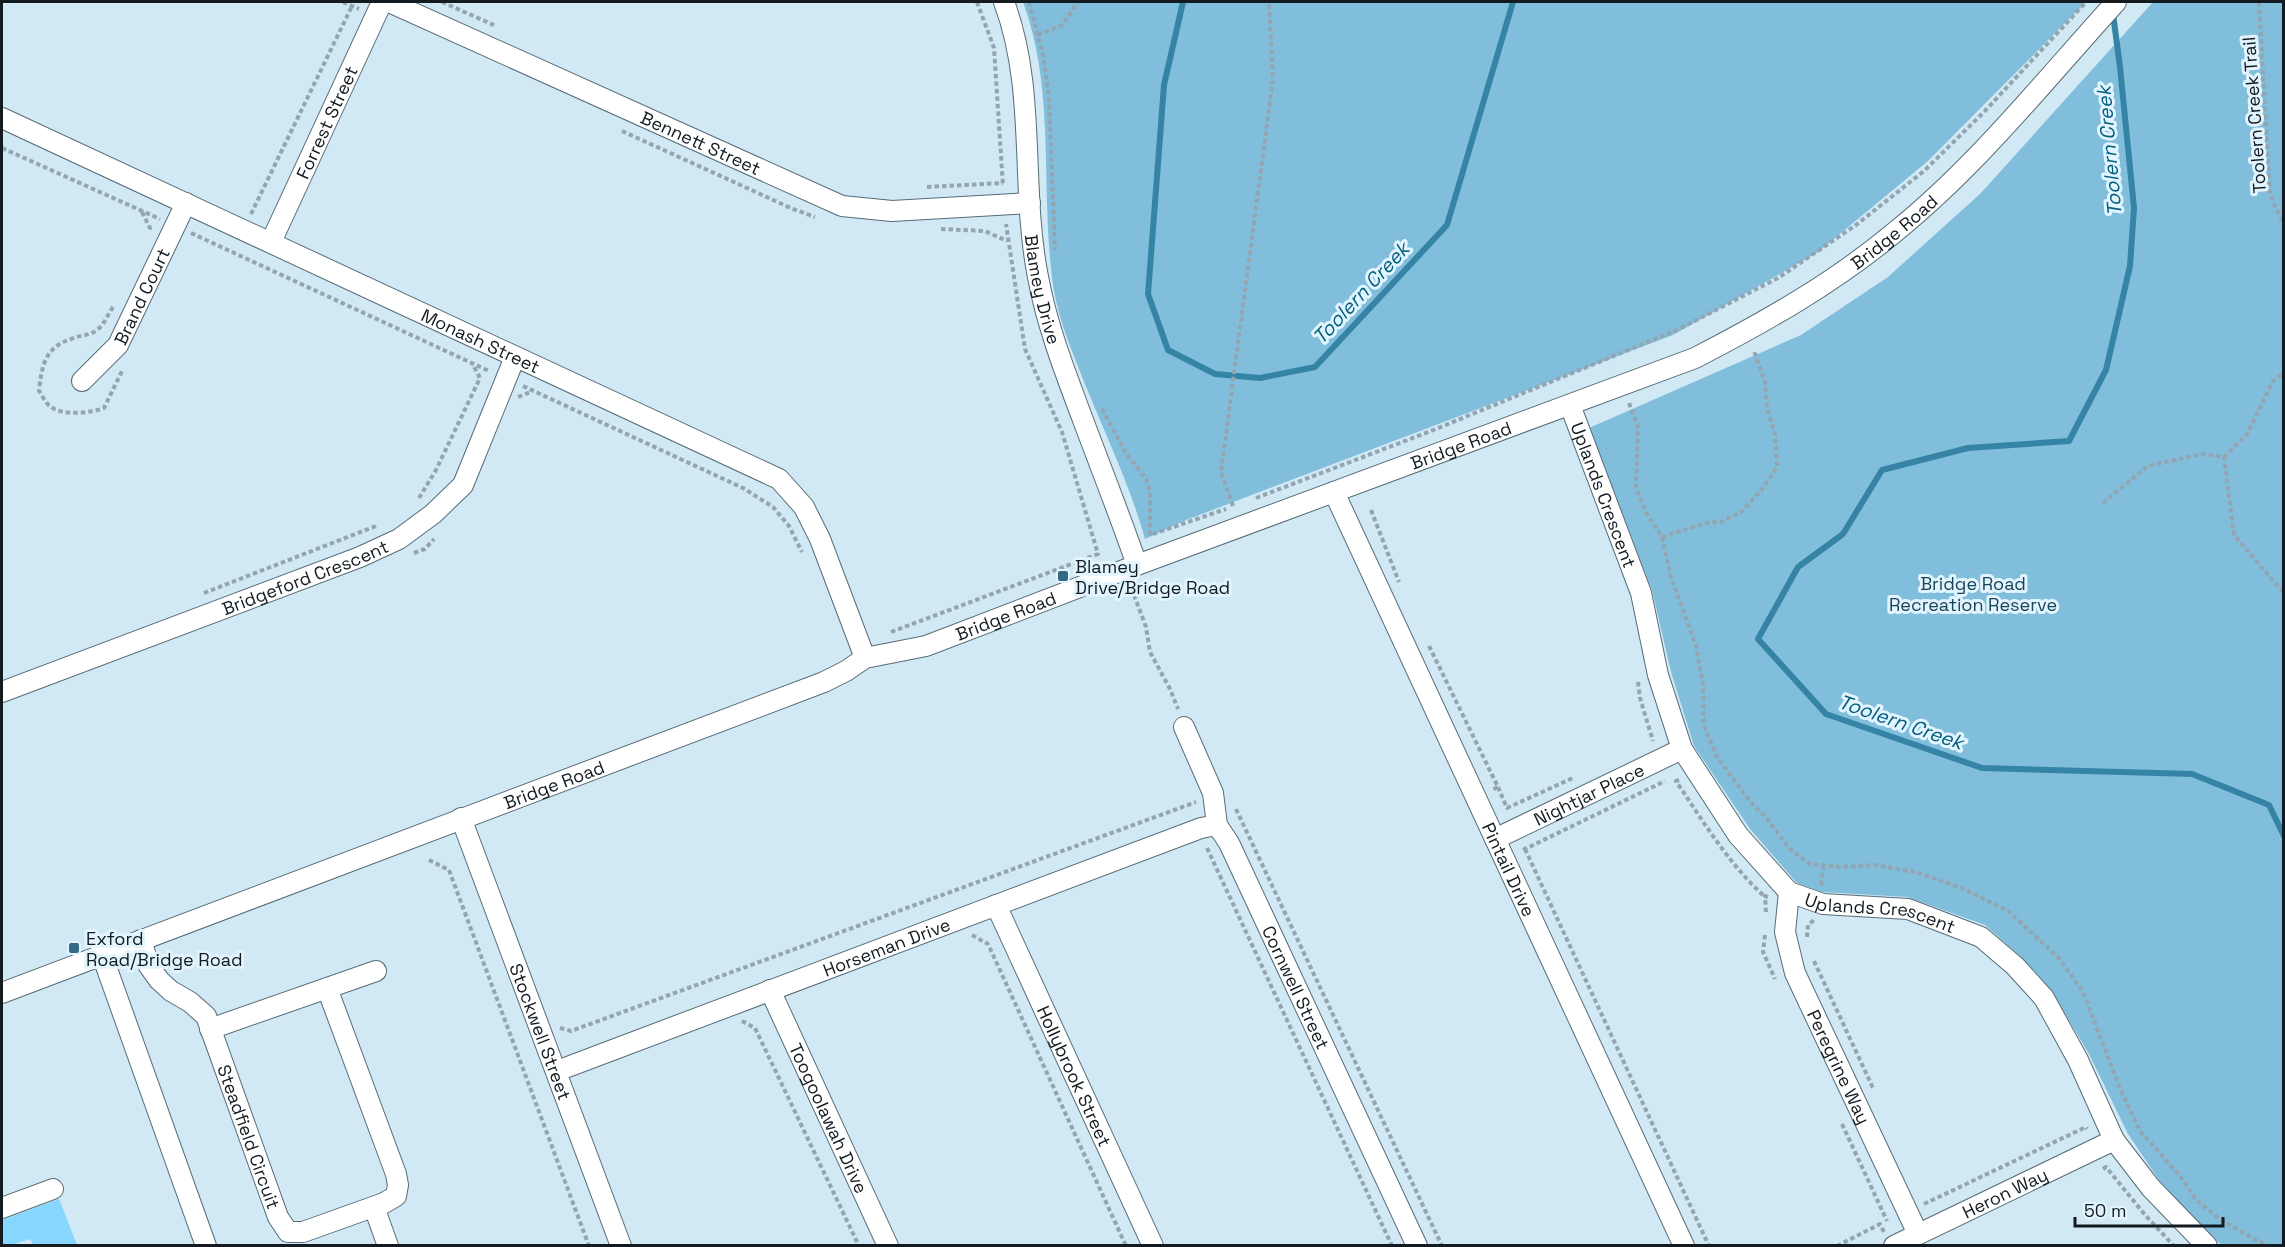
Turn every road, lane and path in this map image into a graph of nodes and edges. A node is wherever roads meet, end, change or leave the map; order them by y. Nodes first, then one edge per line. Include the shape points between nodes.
1 (382, 2) edge
2 (389, 2) edge
3 (442, 2) edge
4 (1004, 2) edge
5 (1029, 2) edge
6 (1078, 2) edge
7 (1269, 2) edge
8 (2086, 2) edge
9 (2116, 2) edge
10 (2259, 2) edge
11 (352, 6) dead end
12 (496, 26) dead end
13 (1038, 35) junction
14 (2, 118) edge
15 (2, 148) edge
16 (1003, 183) dead end
17 (926, 188) dead end
18 (186, 203) junction
19 (1030, 203) junction
20 (251, 215) dead end
21 (2283, 225) edge
22 (175, 226) junction
23 (271, 243) junction
24 (1056, 260) dead end
25 (1754, 351) dead end
26 (1614, 356) junction
27 (515, 357) junction
28 (472, 363) junction
29 (2283, 373) edge
30 (506, 378) junction
31 (82, 381) dead end
32 (1624, 384) junction
33 (1098, 399) dead end
34 (1570, 405) junction
35 (2224, 457) junction
36 (1335, 492) junction
37 (1255, 498) dead end
38 (414, 502) dead end
39 (1244, 502) dead end
40 (2103, 503) dead end
41 (1233, 506) junction
42 (381, 524) dead end
43 (1662, 537) junction
44 (1098, 554) dead end
45 (805, 558) dead end
46 (1137, 565) junction
47 (202, 593) dead end
48 (2283, 593) edge
49 (1134, 595) dead end
50 (887, 633) dead end
51 (865, 658) junction
52 (1637, 676) dead end
53 (2, 692) edge
54 (1184, 727) joint
55 (1653, 740) junction
56 (1642, 745) dead end
57 (1682, 749) junction
58 (1663, 758) junction
59 (1580, 774) dead end
60 (1676, 781) dead end
61 (1498, 787) dead end
62 (1213, 800) junction
63 (461, 818) junction
64 (1217, 825) junction
65 (1495, 839) junction
66 (1207, 848) dead end
67 (1525, 849) dead end
68 (429, 860) dead end
69 (1824, 865) junction
70 (1789, 892) junction
71 (1819, 903) junction
72 (996, 904) junction
73 (968, 933) dead end
74 (1806, 939) dead end
75 (141, 940) junction
76 (102, 955) junction
77 (1813, 959) dead end
78 (376, 971) dead end
79 (327, 988) junction
80 (2, 993) edge
81 (774, 998) junction
82 (559, 1028) dead end
83 (210, 1029) junction
84 (557, 1071) junction
85 (1878, 1099) dead end
86 (2082, 1117) dead end
87 (2086, 1128) dead end
88 (2114, 1140) junction
89 (2096, 1172) dead end
90 (53, 1189) dead end
91 (1921, 1192) dead end
92 (1926, 1203) dead end
93 (374, 1207) junction
94 (2, 1208) edge
95 (1918, 1234) junction
96 (1890, 1240) edge
97 (206, 1245) edge
98 (388, 1245) edge
99 (589, 1245) edge
100 (621, 1245) edge
101 (859, 1245) edge
102 (888, 1245) edge
103 (1126, 1245) edge
104 (1153, 1245) edge
105 (1392, 1245) edge
106 (1417, 1245) edge
107 (1442, 1245) edge
108 (1684, 1245) edge
109 (1709, 1245) edge
110 (1837, 1245) edge
111 (2174, 1245) edge
112 (2207, 1245) edge
113 (2269, 1245) edge

1 - 23 street, Forrest Street
2 - 19 street, Bennett Street via 842,206 892,211
3 - 12 path
4 - 19 street, Blamey Drive via 1019,60 1027,117
5 - 13 path
6 - 13 path via 1062,25
7 - 41 path via 1273,79 1221,472
8 - 26 path via 1924,171 1856,225 1778,278 1677,330
9 - 32 street, Bridge Road via 1956,177 1895,232 1820,288 1754,327 1695,358
10 - 21 path, Toolern Creek Trail via 2270,195
11 - 20 path
13 - 24 path via 1049,96
14 - 18 street, Monash Street
15 - 22 path
16 - 17 path
18 - 22 street, Brand Court
18 - 23 street, Monash Street
19 - 46 street, Blamey Drive via 1038,275 1051,334
22 - 28 path
22 - 31 street, Brand Court via 118,345
23 - 27 street, Monash Street
25 - 43 path via 1766,382 1777,467 1741,512 1721,522
26 - 32 path
26 - 37 path
27 - 30 street, Bridgeford Crescent
27 - 51 street, Monash Street via 779,479 804,507 820,539
28 - 30 path
28 - 38 path via 480,378 436,470
29 - 35 path via 2272,381 2247,434
30 - 45 path via 743,488 773,507 789,526
30 - 53 street, Bridgeford Crescent via 463,485 399,539
32 - 34 street, Bridge Road
32 - 43 path via 1638,427 1636,487 1646,513
33 - 41 path via 1126,453 1146,479 1150,491 1150,535
34 - 36 street, Bridge Road
34 - 57 street, Uplands Crescent via 1641,593 1659,675
35 - 40 path via 2202,454 2148,466
35 - 48 path via 2234,535
36 - 46 street, Bridge Road
36 - 65 street, Pintail Drive
39 - 41 path
42 - 47 path
43 - 69 path via 1671,577 1696,646 1703,684 1704,726 1717,758 1789,848 1809,864
44 - 50 path
46 - 51 street, Bridge Road via 926,646
49 - 54 path via 1150,652
51 - 63 street, Bridge Road via 824,682
52 - 55 path
54 - 62 street, Cornwell Street
55 - 56 path
55 - 58 path
57 - 58 street, Nightjar Place
57 - 70 street, Uplands Crescent via 1737,835
58 - 60 path
58 - 65 street, Nightjar Place
59 - 61 path via 1507,808
62 - 64 street, Cornwell Street
62 - 82 path via 1199,801 572,1030
62 - 107 path via 1233,804 1243,820
63 - 75 street, Bridge Road
63 - 84 street, Stockwell Street
64 - 72 street, Horseman Drive
64 - 106 street, Cornwell Street via 1229,843
65 - 108 street, Pintail Drive
66 - 105 path
67 - 109 path
68 - 99 path via 449,870
69 - 71 path
69 - 113 path via 1875,865 1915,872 1962,888 2008,911 2059,958 2083,992 2140,1131 2196,1200 2221,1220
70 - 71 street, Uplands Crescent
70 - 95 street, Peregrine Way via 1785,932 1795,973
71 - 74 path via 1818,916 1808,925
71 - 88 street, Uplands Crescent via 1908,909 1981,937 2044,998 2078,1060
72 - 81 street, Horseman Drive
72 - 104 street, Hollybrook Street
73 - 103 path via 988,944
75 - 76 street, Bridge Road
75 - 83 street, Steadfield Circuit via 149,966 159,980 206,1016
76 - 80 street, Bridge Road
76 - 97 street
77 - 85 path
78 - 79 street
79 - 83 street
79 - 93 street, Steadfield Circuit via 396,1174 396,1196
81 - 84 street, Horseman Drive
81 - 101 path via 741,1021 755,1028
81 - 102 street, Toogoolawah Drive
83 - 93 street, Steadfield Circuit via 278,1217 288,1232 303,1232
84 - 100 street, Stockwell Street
86 - 87 path
88 - 95 street, Heron Way
88 - 112 street, Uplands Crescent via 2151,1188
89 - 111 path via 2106,1167
90 - 94 street
91 - 92 path
93 - 98 street
95 - 96 street, Heron Way
96 - 110 path via 1880,1224

